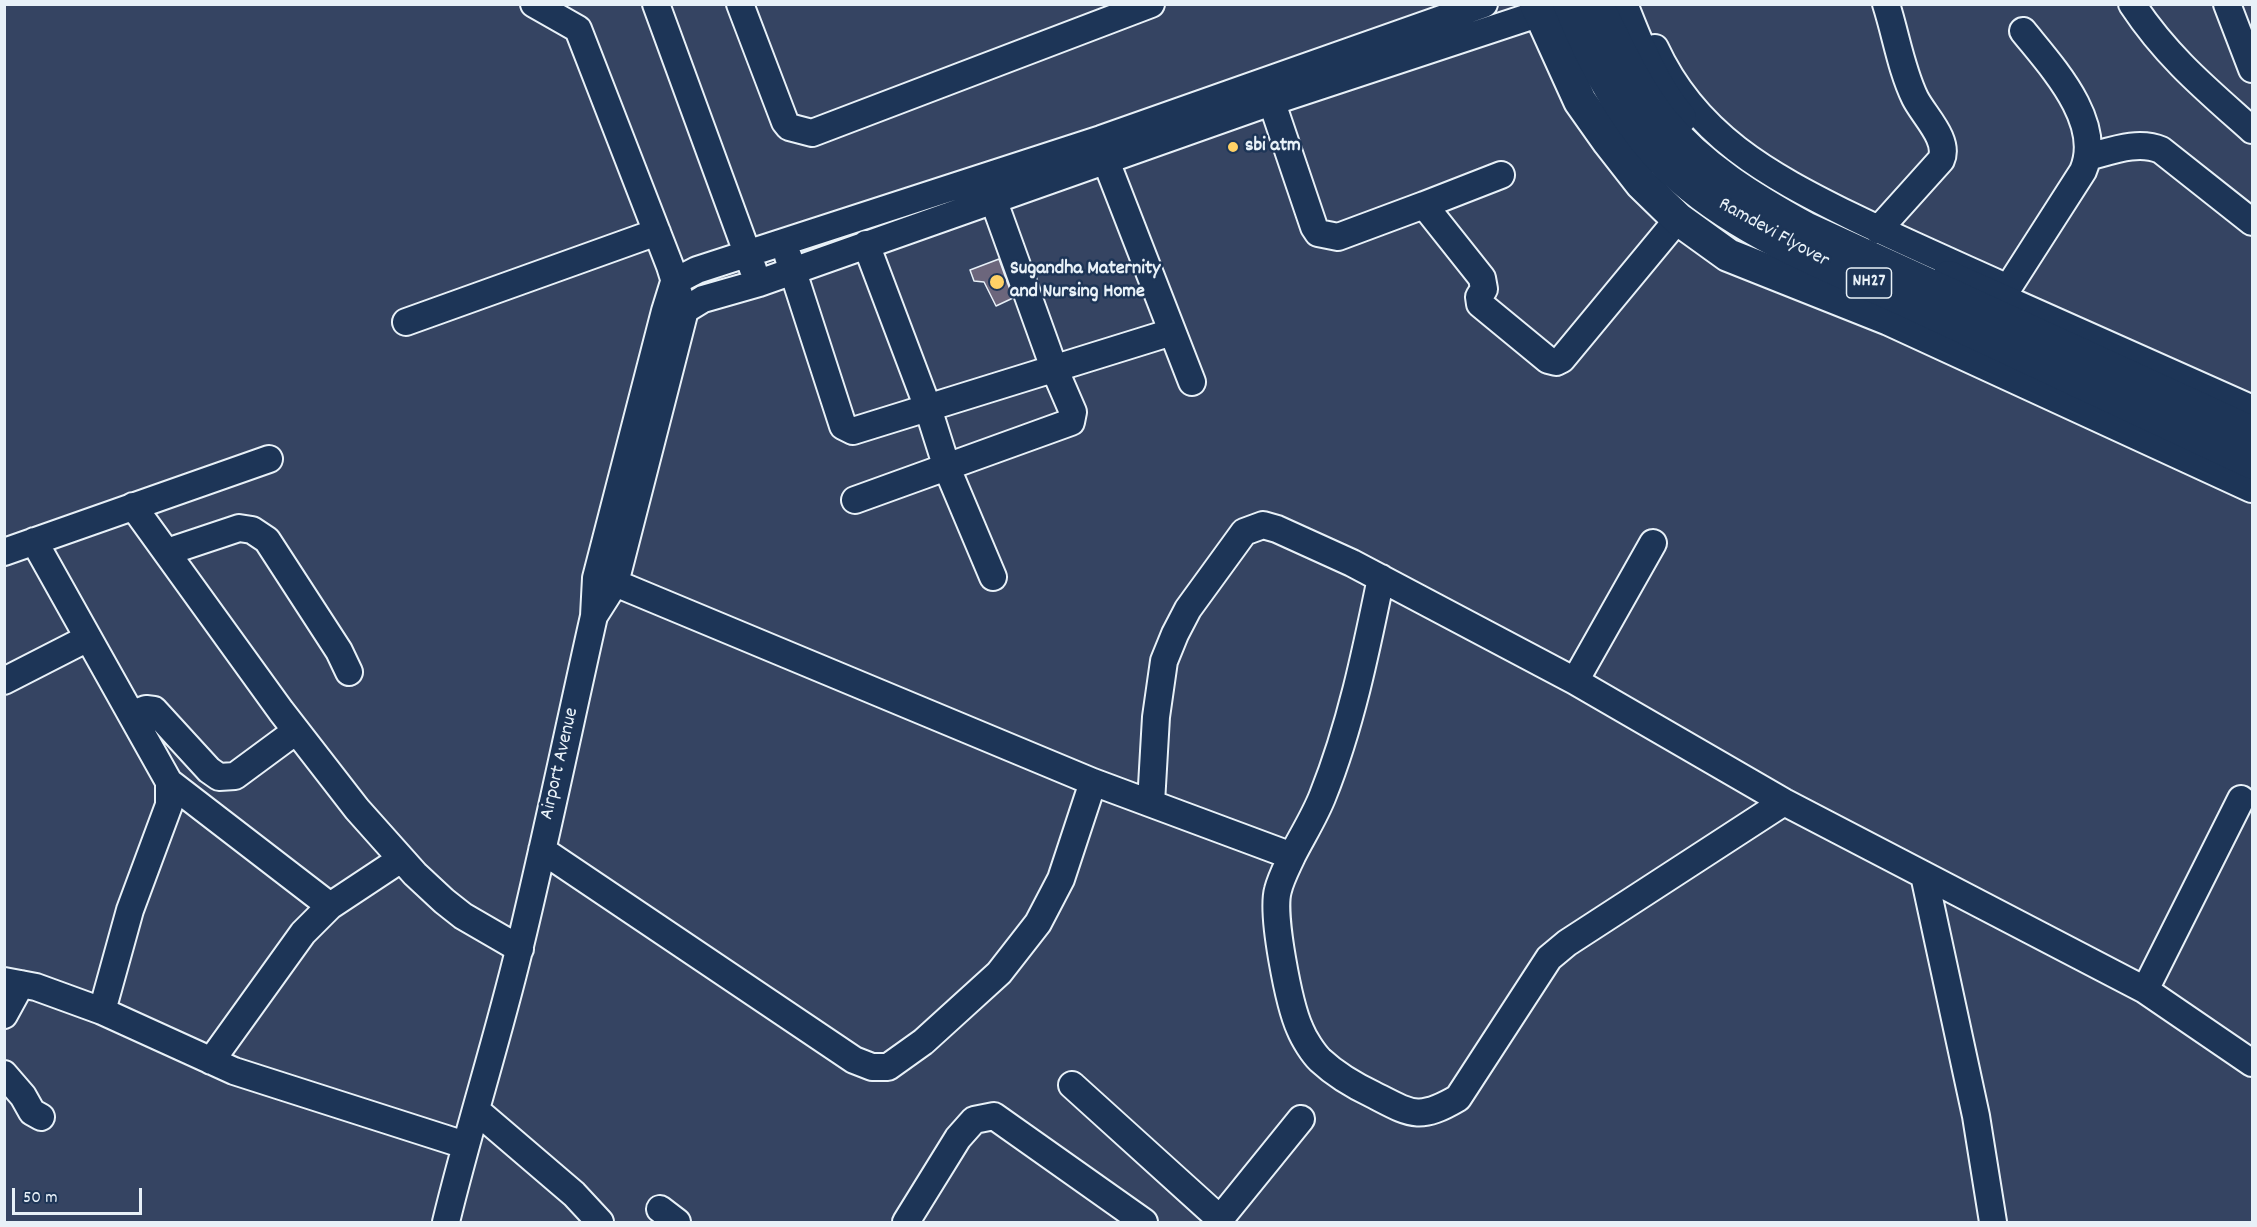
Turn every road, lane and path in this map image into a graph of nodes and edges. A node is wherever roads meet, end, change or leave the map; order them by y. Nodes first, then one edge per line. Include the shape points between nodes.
1 (534, 4) edge
2 (656, 4) edge
3 (740, 4) edge
4 (1150, 4) edge
5 (1484, 4) edge
6 (1596, 4) edge
7 (1622, 4) edge
8 (1634, 4) edge
9 (1886, 4) edge
10 (2132, 4) edge
11 (2230, 6) edge
12 (1552, 7) edge
13 (2023, 31) dead end
14 (1406, 45) junction
15 (2253, 69) edge
16 (1268, 92) junction
17 (2253, 130) edge
18 (1102, 150) junction
19 (2088, 156) junction
20 (1501, 175) dead end
21 (990, 189) junction
22 (1424, 205) junction
23 (1678, 219) junction
24 (2253, 222) edge
25 (1878, 230) junction
26 (657, 232) junction
27 (784, 243) junction
28 (866, 244) junction
29 (748, 255) junction
30 (792, 271) junction
31 (674, 282) junction
32 (759, 283) junction
33 (2008, 288) junction
34 (685, 310) junction
35 (406, 321) dead end
36 (1172, 332) junction
37 (1054, 368) junction
38 (1192, 382) dead end
39 (2253, 397) edge
40 (928, 408) junction
41 (2253, 412) edge
42 (2253, 433) edge
43 (269, 459) dead end
44 (2253, 462) edge
45 (947, 468) junction
46 (2253, 486) edge
47 (855, 500) dead end
48 (133, 506) junction
49 (34, 542) junction
50 (1653, 543) dead end
51 (4, 552) edge
52 (167, 552) junction
53 (993, 577) dead end
54 (1381, 578) junction
55 (605, 580) junction
56 (88, 638) junction
57 (349, 672) dead end
58 (4, 681) edge
59 (1575, 681) junction
60 (132, 714) junction
61 (296, 731) junction
62 (169, 782) junction
63 (1093, 782) junction
64 (2241, 800) dead end
65 (1151, 802) junction
66 (1784, 802) junction
67 (542, 850) junction
68 (1292, 856) junction
69 (401, 859) junction
70 (1924, 875) junction
71 (330, 906) junction
72 (519, 949) junction
73 (13, 982) edge
74 (2145, 990) junction
75 (102, 1011) junction
76 (4, 1015) edge
77 (211, 1060) junction
78 (2253, 1063) edge
79 (4, 1074) edge
80 (1072, 1085) dead end
81 (477, 1111) junction
82 (41, 1117) dead end
83 (1300, 1119) dead end
84 (465, 1145) junction
85 (1220, 1221) edge
86 (446, 1222) edge
87 (600, 1222) edge
88 (906, 1222) edge
89 (1144, 1222) edge
90 (1993, 1222) edge

1 - 26 street via 578,29
2 - 29 street
3 - 4 street via 785,122 789,127 812,133
5 - 14 street
6 - 42 highway, Ramdevi Flyover / NH27 via 1641,92 1661,120 1720,177 1761,205
7 - 41 main road via 1662,96 1696,137 1754,187
8 - 25 street via 1662,63 1691,107 1713,128 1747,159 1788,185
9 - 25 street via 1911,88 1944,152
10 - 17 street via 2152,34 2196,81
11 - 15 street
12 - 14 street
12 - 23 main road via 1580,100 1641,183
12 - 44 highway, Ramdevi Flyover / NH27 via 1597,63 1646,141 1673,170 1716,205 1811,258
13 - 19 street via 2065,83 2078,107
14 - 16 street
16 - 18 street
16 - 22 street via 1318,233 1338,237
18 - 21 street
18 - 36 street
19 - 24 street via 2150,145
19 - 33 street via 2083,171
20 - 22 street
21 - 27 street
21 - 28 street
21 - 37 street
22 - 23 street via 1482,278 1480,304 1548,360 1556,362
23 - 46 main road via 1728,255 1889,319
25 - 33 street
26 - 31 street
26 - 35 street
27 - 29 street
27 - 30 street
28 - 30 street
28 - 40 street
29 - 31 street via 697,270
29 - 32 street
30 - 32 street
30 - 40 street via 843,426 853,431
31 - 34 street
31 - 55 street via 664,311
32 - 34 street via 703,299
33 - 39 street
34 - 55 street, Airport Avenue
36 - 37 street
36 - 38 street
37 - 40 street
37 - 45 street via 1074,412 1071,422
40 - 45 street
43 - 48 street
45 - 47 street
45 - 53 street
48 - 49 street
48 - 52 street
49 - 51 street
49 - 56 street
50 - 59 street
52 - 57 street via 238,528 252,530 267,540
52 - 61 street
54 - 59 street
54 - 65 street via 1277,529 1263,525 1244,532 1188,609 1164,661
54 - 68 street via 1365,655 1333,768
55 - 63 street
55 - 67 street, Airport Avenue
56 - 58 street
56 - 60 street
59 - 66 street
60 - 61 street via 154,710 219,777 235,776
60 - 62 street
61 - 69 street
62 - 71 street
62 - 75 street via 169,805 130,910
63 - 65 street
63 - 67 street via 1061,879 1038,923 999,973 923,1042 888,1067 873,1067 854,1060
64 - 74 street
65 - 68 street
66 - 68 street via 1549,958 1458,1098 1426,1112 1406,1112 1355,1086 1319,1059 1301,1031 1293,1010 1276,921 1277,891
66 - 70 street
67 - 72 street, Airport Avenue
69 - 71 street
69 - 72 street via 463,916
70 - 74 street
70 - 90 street via 1976,1116
71 - 77 street via 303,933
72 - 81 street, Airport Avenue
73 - 75 street
73 - 76 street
74 - 78 street
75 - 77 street
77 - 84 street via 234,1071
79 - 82 street via 32,1112
80 - 85 street
81 - 84 street, Airport Avenue
81 - 87 street via 574,1194
83 - 85 street
84 - 86 street, Airport Avenue
88 - 89 street via 958,1138 974,1120 994,1116

